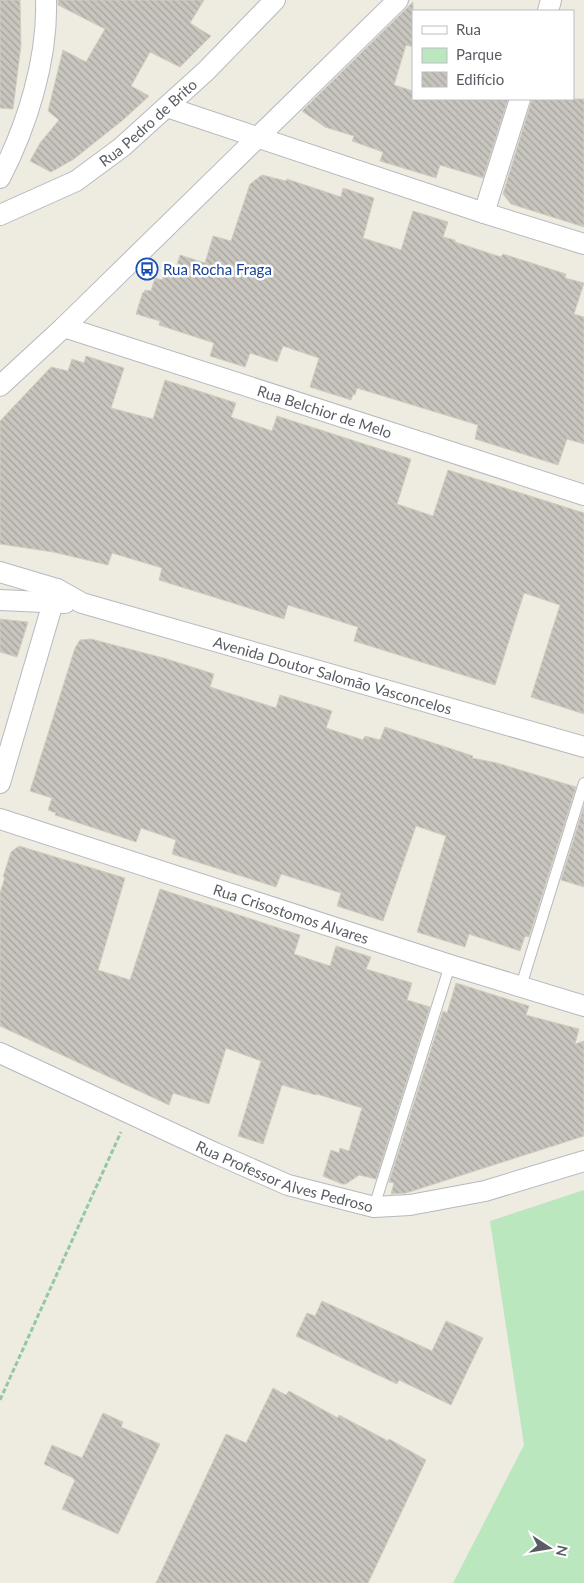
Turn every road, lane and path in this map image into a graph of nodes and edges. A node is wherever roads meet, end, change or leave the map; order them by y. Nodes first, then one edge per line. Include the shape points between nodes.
1 (46, 0) edge
2 (275, 0) edge
3 (398, 0) edge
4 (520, 100) edge
5 (166, 107) junction
6 (258, 136) junction
7 (0, 178) edge
8 (484, 213) junction
9 (0, 215) edge
10 (584, 244) edge
11 (64, 327) junction
12 (0, 386) edge
13 (584, 495) edge
14 (0, 572) edge
15 (55, 596) junction
16 (0, 600) edge
17 (584, 747) edge
18 (0, 783) edge
19 (584, 783) edge
20 (0, 819) edge
21 (450, 965) junction
22 (521, 986) junction
23 (584, 1006) edge
24 (0, 1053) edge
25 (130, 1114) junction
26 (584, 1162) edge
27 (374, 1207) junction
28 (0, 1400) edge

1 - 7 street via 42,58 25,119
2 - 5 street, Rua Pedro de Brito via 206,72
3 - 6 street
4 - 8 street
5 - 6 street
5 - 9 street, Rua Pedro de Brito via 122,147 76,181
6 - 8 street
6 - 11 street
8 - 10 street
11 - 12 street
11 - 13 street, Rua Belchior de Melo
14 - 15 street, Avenida Doutor Salomão Vasconcelos
15 - 16 street, Avenida Doutor Salomão Vasconcelos
15 - 17 street, Avenida Doutor Salomão Vasconcelos
15 - 18 street
19 - 22 lane
20 - 21 street, Rua Crisostomos Alvares
21 - 22 street, Rua Crisostomos Alvares
21 - 27 lane
22 - 23 street, Rua Crisostomos Alvares
24 - 25 street, Rua Professor Alves Pedroso
25 - 27 street, Rua Professor Alves Pedroso via 288,1185
25 - 28 path
26 - 27 street, Rua Professor Alves Pedroso via 485,1191 410,1205

